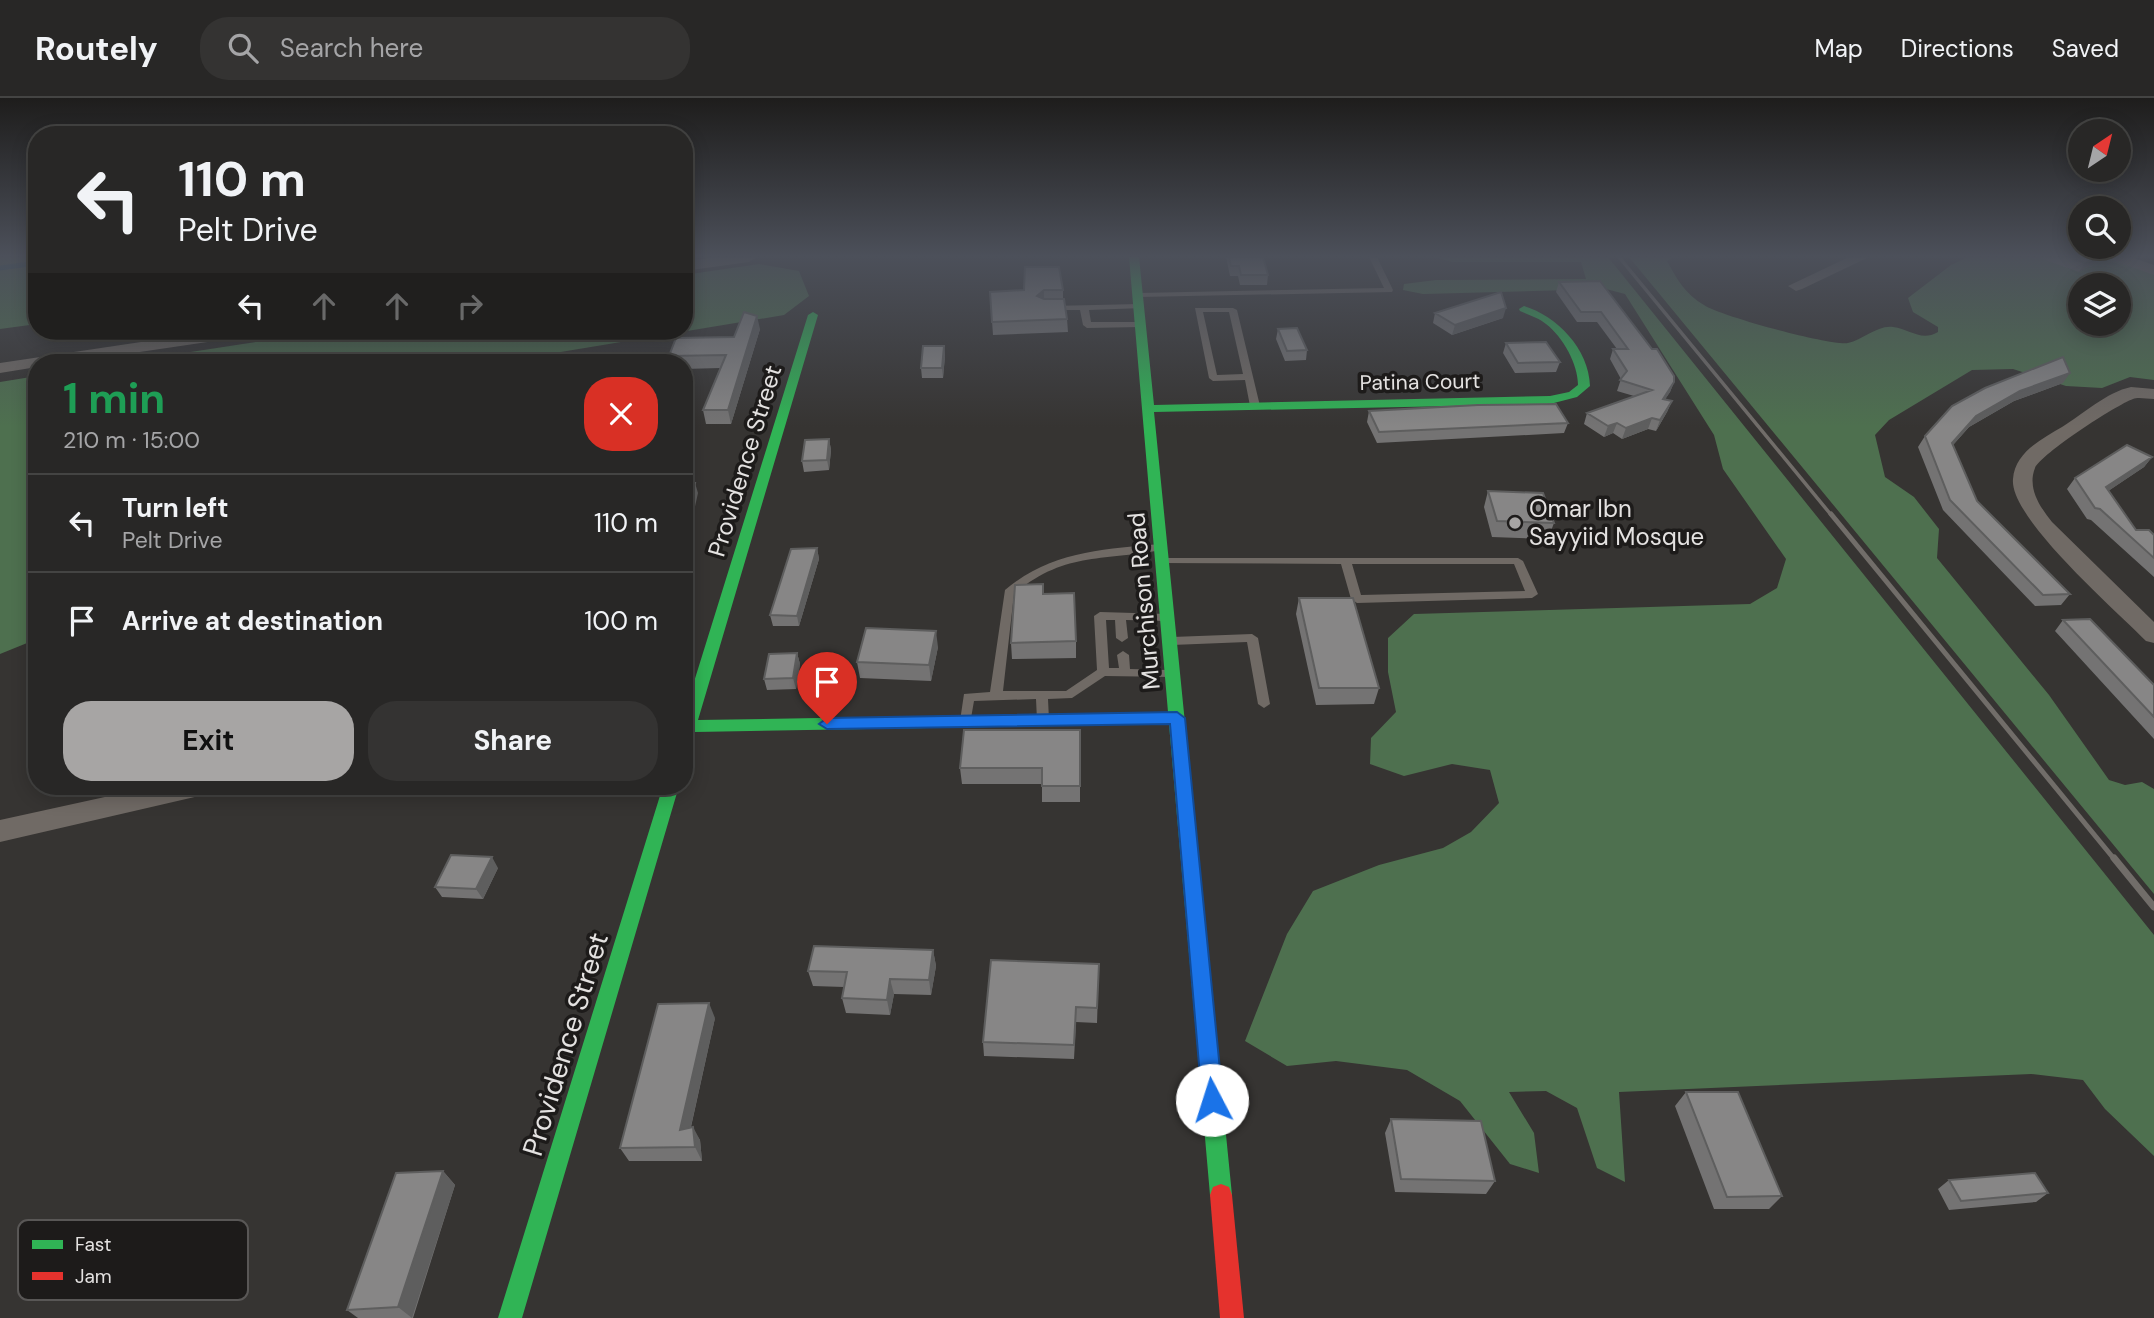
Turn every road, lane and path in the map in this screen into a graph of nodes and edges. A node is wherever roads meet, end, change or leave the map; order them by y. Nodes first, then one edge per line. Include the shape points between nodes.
1 (1085, 314) edge
2 (1139, 314) edge
3 (1199, 314) edge
4 (1234, 314) edge
5 (1533, 314) edge
6 (813, 315) dead end
7 (1140, 324) junction
8 (187, 340) edge
9 (91, 354) edge
10 (28, 363) edge
11 (0, 368) edge
12 (1248, 377) junction
13 (2154, 394) edge
14 (1255, 406) junction
15 (1149, 409) junction
16 (1162, 554) junction
17 (1346, 562) junction
18 (1120, 617) junction
19 (1168, 617) junction
20 (2154, 635) edge
21 (1122, 638) dead end
22 (1170, 641) junction
23 (1123, 655) dead end
24 (1103, 672) junction
25 (1125, 673) junction
26 (1174, 674) junction
27 (1042, 694) junction
28 (996, 696) junction
29 (1264, 704) dead end
30 (693, 708) edge
31 (1177, 718) junction
32 (1043, 720) junction
33 (966, 721) junction
34 (693, 731) edge
35 (159, 795) edge
36 (668, 795) edge
37 (0, 831) edge
38 (510, 1318) edge
39 (1232, 1318) edge

1 - 7 lane via 1087,325
2 - 7 street, Murchison Road
3 - 12 lane via 1213,378
4 - 12 lane
5 - 14 street, Patina Court via 1552,324 1587,375 1580,391 1568,398
6 - 30 street, Providence Street
7 - 15 street, Murchison Road
8 - 9 street
10 - 11 street
12 - 14 lane
13 - 20 street via 2130,392 2040,449 2029,458 2022,482 2032,511 2045,527
14 - 15 street, Patina Court
15 - 16 street, Murchison Road
16 - 17 lane
16 - 19 street, Murchison Road
16 - 28 lane via 1089,554 1018,582 1009,593
17 - 17 lane via 1518,561 1532,594 1357,599
18 - 19 lane
18 - 21 lane
18 - 24 lane via 1100,616
19 - 22 street, Murchison Road
22 - 26 street, Murchison Road
22 - 29 lane via 1252,638
23 - 25 lane
24 - 25 lane
24 - 27 lane via 1068,695
25 - 26 lane
26 - 31 street, Murchison Road
27 - 28 lane
27 - 32 lane
28 - 33 lane via 968,697
31 - 32 street
31 - 39 street, Murchison Road
32 - 33 street
33 - 34 street
35 - 37 street
36 - 38 street, Providence Street

